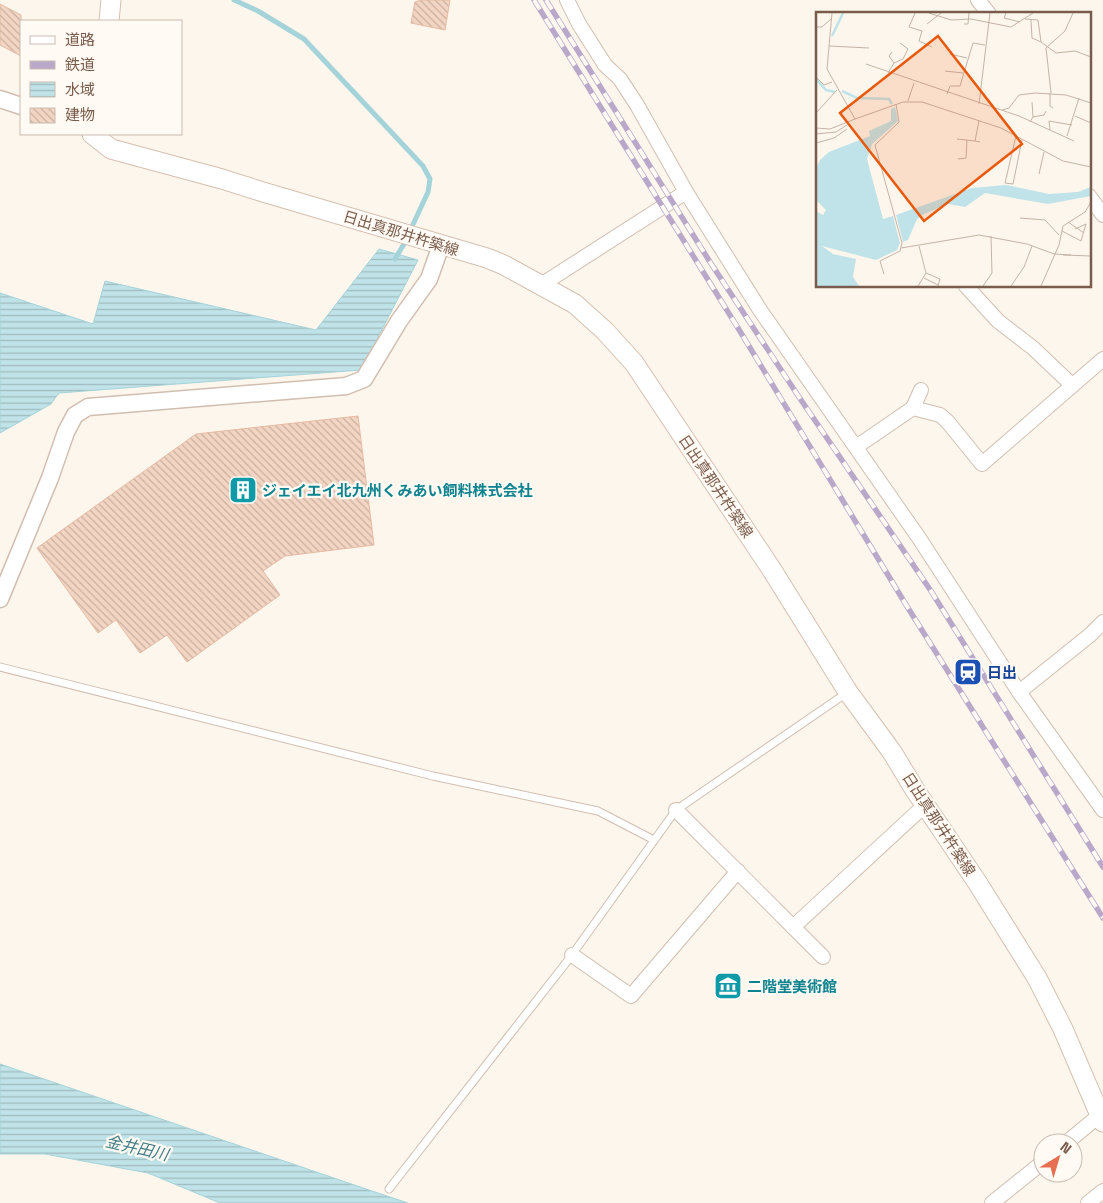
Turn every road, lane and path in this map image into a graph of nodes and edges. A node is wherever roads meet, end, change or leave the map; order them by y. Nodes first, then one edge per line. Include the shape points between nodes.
1 (111, 0) edge
2 (567, 0) edge
3 (978, 0) edge
4 (987, 12) edge
5 (109, 20) edge
6 (0, 99) edge
7 (20, 106) edge
8 (93, 135) edge
9 (686, 192) junction
10 (1090, 197) edge
11 (1103, 215) edge
12 (441, 245) junction
13 (541, 286) junction
14 (968, 288) edge
15 (1103, 359) edge
16 (1072, 385) junction
17 (921, 390) dead end
18 (914, 408) junction
19 (856, 447) junction
20 (0, 599) edge
21 (1103, 622) edge
22 (0, 667) edge
23 (848, 692) junction
24 (1019, 692) junction
25 (925, 805) junction
26 (676, 810) junction
27 (1103, 810) edge
28 (654, 840) junction
29 (738, 871) junction
30 (793, 927) junction
31 (572, 955) junction
32 (823, 957) dead end
33 (1101, 1119) edge
34 (1081, 1133) edge
35 (1033, 1170) edge
36 (389, 1189) dead end
37 (1103, 1191) edge
38 (992, 1203) edge
39 (1088, 1203) edge

1 - 5 main road
2 - 9 street via 605,64 620,79 637,105
3 - 4 street
6 - 7 street
8 - 12 main road, 日出真那井杵築線 via 111,149
9 - 13 street
9 - 19 street via 760,310
10 - 11 street
12 - 13 main road, 日出真那井杵築線 via 504,265
12 - 20 street via 428,279 364,379 346,386 88,406 75,415
13 - 23 main road, 日出真那井杵築線 via 575,304 634,363 772,570
14 - 16 street via 998,321
15 - 16 street
16 - 18 street via 982,464 940,415
17 - 18 street
18 - 19 street
19 - 24 street
21 - 24 street
22 - 28 lane via 433,776 598,811
23 - 25 main road, 日出真那井杵築線 via 892,752
23 - 26 lane
24 - 27 street
25 - 30 street
25 - 33 main road, 日出真那井杵築線 via 1036,978
26 - 28 lane
26 - 29 street
28 - 31 lane
29 - 30 street
29 - 31 street via 631,996
30 - 32 street
31 - 36 lane
33 - 34 street
35 - 38 street
37 - 39 street

